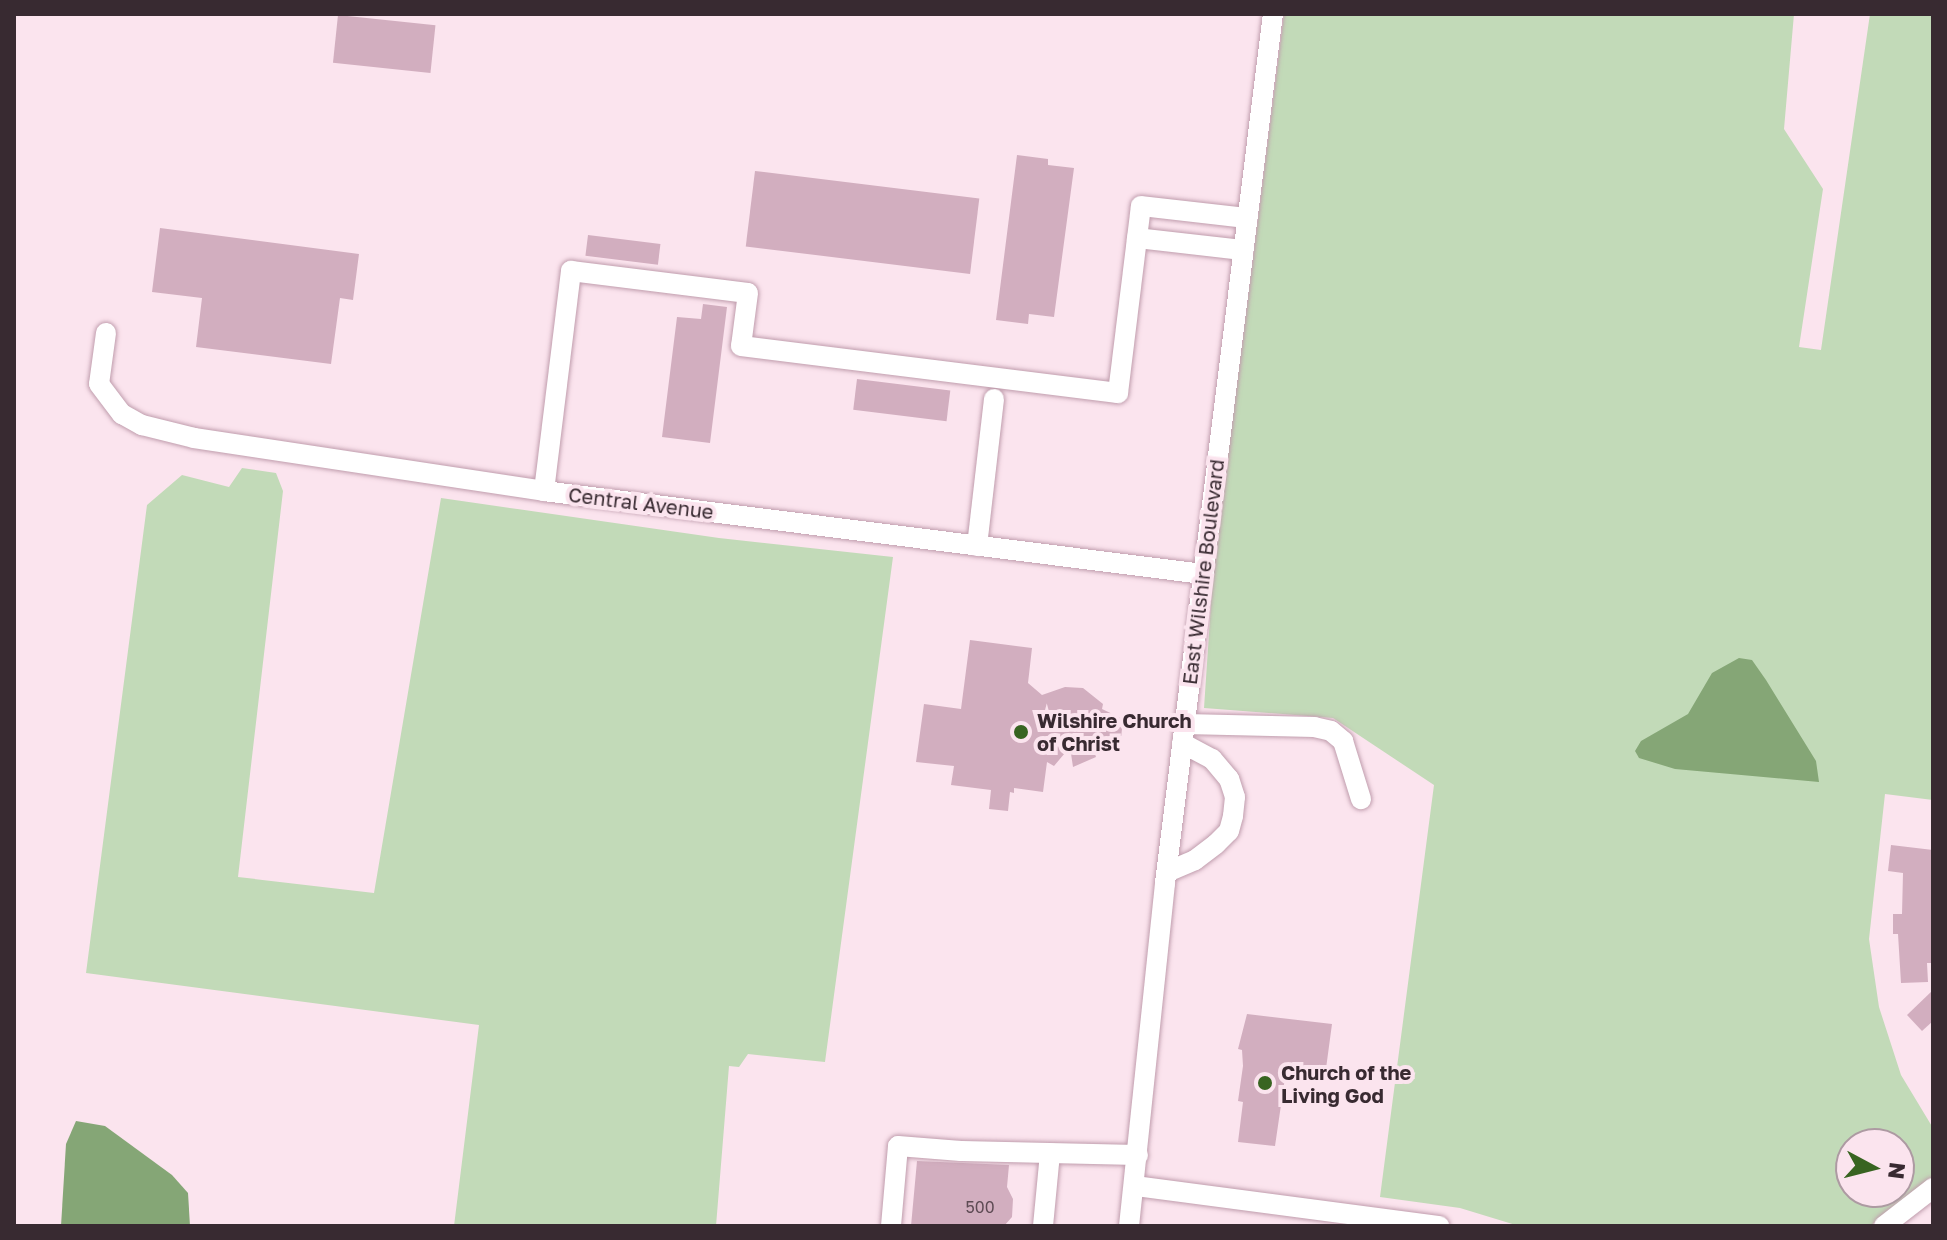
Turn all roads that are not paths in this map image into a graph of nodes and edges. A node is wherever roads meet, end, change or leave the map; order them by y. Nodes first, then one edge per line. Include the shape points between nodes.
1 (1273, 14) edge
2 (1247, 218) junction
3 (1137, 238) junction
4 (1243, 250) junction
5 (106, 333) dead end
6 (994, 399) dead end
7 (544, 491) junction
8 (977, 546) junction
9 (1203, 574) junction
10 (1184, 734) junction
11 (1361, 799) dead end
12 (1167, 872) junction
13 (1050, 1153) junction
14 (1138, 1155) junction
15 (1135, 1186) junction
16 (1933, 1188) edge
17 (1404, 1223) edge
18 (891, 1226) edge
19 (1043, 1226) edge
20 (1129, 1226) edge
21 (1439, 1226) edge
22 (1884, 1226) edge

1 - 2 street, East Wilshire Boulevard
2 - 3 street via 1141,206
2 - 4 street, East Wilshire Boulevard
3 - 4 street
3 - 7 street via 1118,393 741,346 748,293 571,271
4 - 9 street, East Wilshire Boulevard
5 - 7 street, Central Avenue via 99,384 128,419 194,438
6 - 8 street
7 - 8 street, Central Avenue
8 - 9 street, Central Avenue
9 - 10 street, East Wilshire Boulevard
10 - 11 street via 1314,727 1331,731 1343,741
10 - 12 street, East Wilshire Boulevard
10 - 12 street via 1229,779 1235,797 1233,816 1229,831 1216,844
12 - 14 street, East Wilshire Boulevard
13 - 14 street
13 - 18 street via 898,1146
13 - 19 street
14 - 15 street, East Wilshire Boulevard
15 - 17 street
15 - 20 street, East Wilshire Boulevard
16 - 22 street
17 - 21 street

